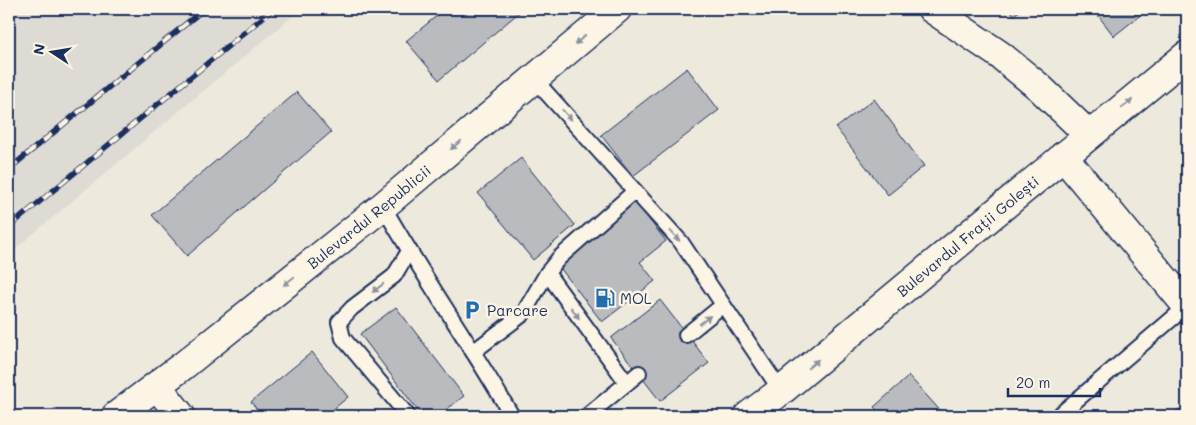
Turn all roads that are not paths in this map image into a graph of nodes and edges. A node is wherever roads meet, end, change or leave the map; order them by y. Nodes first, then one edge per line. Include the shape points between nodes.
1 (618, 9) edge
2 (932, 9) edge
3 (1187, 55) edge
4 (534, 79) junction
5 (1089, 135) junction
6 (1063, 156) junction
7 (635, 191) junction
8 (383, 206) junction
9 (409, 251) junction
10 (546, 273) junction
11 (723, 305) junction
12 (1187, 306) edge
13 (686, 335) dead end
14 (473, 352) junction
15 (639, 373) dead end
16 (627, 383) junction
17 (157, 386) junction
18 (781, 391) junction
19 (116, 416) edge
20 (181, 416) edge
21 (408, 416) edge
22 (512, 416) edge
23 (587, 416) edge
24 (748, 416) edge
25 (1058, 416) edge

1 -> 4 main road, Bulevardul Republicii
2 - 5 main road via 1000,55
5 -> 3 main road, Bulevardul Frații Golești
4 -> 7 lane
4 -> 8 main road, Bulevardul Republicii
5 - 6 main road, Bulevardul Frații Golești
6 - 12 main road
18 -> 6 main road, Bulevardul Frații Golești
7 - 10 lane
7 -> 11 lane via 681,242
8 - 9 lane
8 -> 17 main road, Bulevardul Republicii
9 - 14 lane
9 -> 21 lane via 394,276 339,322 343,338
10 - 14 lane via 523,314
10 -> 16 lane
13 -> 11 lane
11 - 18 lane
12 - 25 lane
14 - 22 lane
15 - 16 lane
16 - 23 lane
17 - 19 main road, Bulevardul Republicii
17 - 20 main road
18 - 24 main road, Bulevardul Frații Golești

